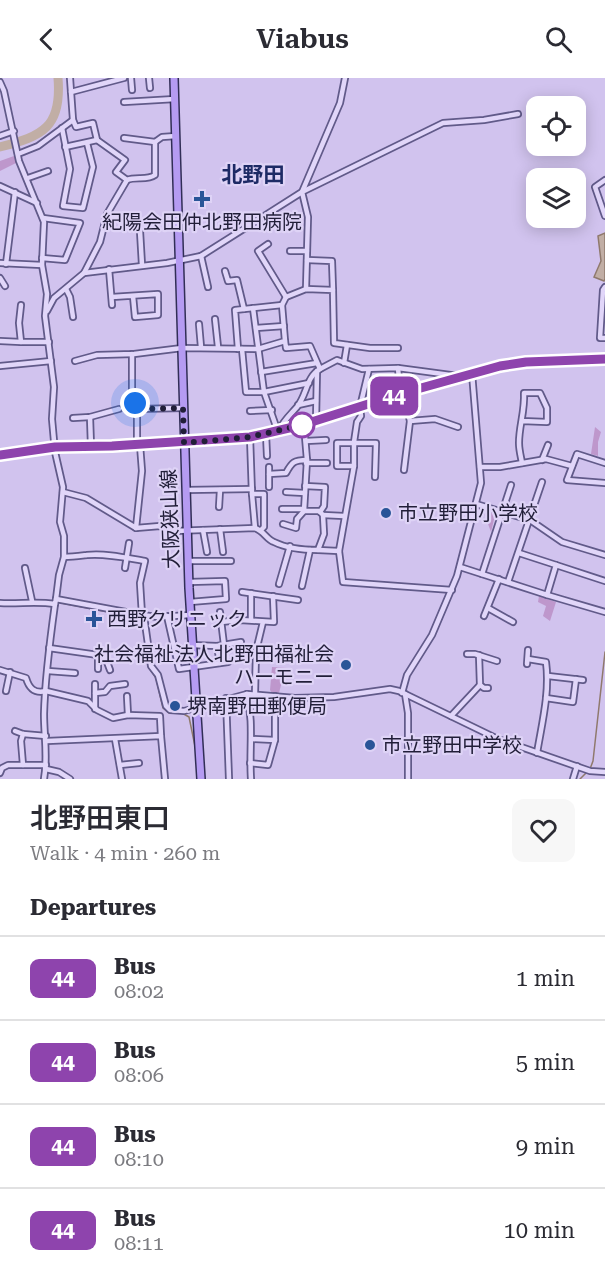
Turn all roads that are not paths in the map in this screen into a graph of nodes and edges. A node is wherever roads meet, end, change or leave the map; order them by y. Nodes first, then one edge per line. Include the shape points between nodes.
1 (70, 78) edge
2 (124, 78) edge
3 (131, 78) edge
4 (149, 78) edge
5 (174, 78) edge
6 (345, 78) edge
7 (0, 82) edge
8 (150, 88) dead end
9 (132, 90) dead end
10 (2, 91) edge
11 (71, 92) junction
12 (175, 99) junction
13 (124, 102) dead end
14 (518, 114) dead end
15 (73, 120) junction
16 (62, 128) junction
17 (14, 133) junction
18 (0, 136) edge
19 (176, 136) junction
20 (124, 138) dead end
21 (98, 140) junction
22 (155, 142) junction
23 (87, 143) junction
24 (65, 147) junction
25 (17, 152) junction
26 (48, 171) dead end
27 (28, 178) junction
28 (127, 180) junction
29 (605, 180) edge
30 (0, 186) edge
31 (15, 192) junction
32 (302, 192) junction
33 (37, 203) junction
34 (604, 207) edge
35 (605, 216) edge
36 (43, 218) junction
37 (140, 231) dead end
38 (268, 244) dead end
39 (290, 251) dead end
40 (307, 251) junction
41 (201, 256) junction
42 (42, 258) junction
43 (307, 260) junction
44 (179, 261) junction
45 (3, 264) edge
46 (42, 265) junction
47 (142, 265) junction
48 (109, 269) junction
49 (225, 271) dead end
50 (84, 273) junction
51 (0, 278) edge
52 (5, 286) dead end
53 (208, 287) dead end
54 (605, 287) edge
55 (66, 290) junction
56 (306, 290) junction
57 (333, 290) junction
58 (47, 294) junction
59 (134, 296) junction
60 (112, 297) junction
61 (286, 297) junction
62 (54, 298) junction
63 (21, 305) dead end
64 (112, 305) dead end
65 (282, 305) junction
66 (253, 308) junction
67 (244, 309) junction
68 (604, 311) edge
69 (45, 316) junction
70 (73, 317) dead end
71 (215, 319) dead end
72 (199, 324) dead end
73 (284, 326) junction
74 (256, 328) junction
75 (605, 338) edge
76 (0, 341) edge
77 (285, 341) junction
78 (21, 342) junction
79 (49, 342) junction
80 (347, 345) junction
81 (201, 347) junction
82 (219, 347) junction
83 (182, 348) junction
84 (398, 348) dead end
85 (240, 349) junction
86 (258, 349) junction
87 (132, 354) junction
88 (605, 359) edge
89 (51, 361) junction
90 (75, 361) dead end
91 (345, 363) junction
92 (0, 366) edge
93 (318, 368) junction
94 (398, 368) junction
95 (369, 369) junction
96 (261, 372) junction
97 (472, 373) junction
98 (461, 376) junction
99 (309, 383) junction
100 (264, 392) junction
101 (403, 393) junction
102 (316, 401) junction
103 (298, 405) junction
104 (360, 407) junction
105 (183, 408) junction
106 (119, 409) dead end
107 (137, 409) junction
108 (272, 410) junction
109 (250, 411) dead end
110 (90, 417) junction
111 (74, 418) dead end
112 (316, 421) junction
113 (410, 421) junction
114 (522, 422) junction
115 (304, 425) junction
116 (458, 427) dead end
117 (278, 432) junction
118 (267, 434) junction
119 (250, 437) junction
120 (326, 440) dead end
121 (306, 441) junction
122 (354, 442) junction
123 (184, 443) junction
124 (139, 445) junction
125 (548, 445) dead end
126 (91, 446) junction
127 (55, 447) junction
128 (0, 455) edge
129 (267, 456) dead end
130 (543, 460) junction
131 (307, 461) junction
132 (327, 463) dead end
133 (522, 463) junction
134 (605, 463) edge
135 (354, 466) junction
136 (572, 466) junction
137 (269, 467) dead end
138 (480, 467) junction
139 (404, 470) dead end
140 (269, 474) junction
141 (375, 477) dead end
142 (542, 482) dead end
143 (605, 483) edge
144 (511, 484) dead end
145 (305, 486) junction
146 (269, 487) dead end
147 (186, 490) junction
148 (220, 490) junction
149 (63, 492) junction
150 (252, 492) junction
151 (286, 492) dead end
152 (305, 493) junction
153 (476, 504) junction
154 (219, 507) dead end
155 (282, 509) dead end
156 (304, 510) junction
157 (502, 512) junction
158 (322, 513) junction
159 (344, 516) junction
160 (530, 520) junction
161 (284, 524) dead end
162 (136, 528) junction
163 (255, 528) junction
164 (220, 529) junction
165 (203, 530) junction
166 (261, 530) junction
167 (187, 531) junction
168 (129, 543) dead end
169 (290, 546) junction
170 (310, 550) junction
171 (318, 550) junction
172 (339, 551) junction
173 (207, 552) dead end
174 (224, 552) dead end
175 (519, 553) junction
176 (605, 555) edge
177 (64, 557) junction
178 (127, 558) junction
179 (188, 561) junction
180 (231, 561) dead end
181 (556, 565) junction
182 (460, 567) junction
183 (25, 568) dead end
184 (125, 568) dead end
185 (482, 574) junction
186 (499, 579) junction
187 (605, 581) edge
188 (189, 582) junction
189 (508, 582) junction
190 (279, 584) dead end
191 (302, 586) dead end
192 (452, 590) junction
193 (242, 592) dead end
194 (251, 593) junction
195 (547, 595) junction
196 (273, 597) junction
197 (298, 600) dead end
198 (32, 601) junction
199 (56, 602) junction
200 (190, 602) junction
201 (0, 603) edge
202 (488, 608) junction
203 (220, 612) dead end
204 (605, 612) edge
205 (142, 615) junction
206 (190, 615) junction
207 (167, 616) junction
208 (484, 616) dead end
209 (251, 620) junction
210 (221, 622) junction
211 (263, 622) junction
212 (513, 622) dead end
213 (241, 642) dead end
214 (192, 645) junction
215 (224, 645) junction
216 (217, 646) junction
217 (49, 648) junction
218 (528, 650) dead end
219 (466, 654) dead end
220 (98, 655) junction
221 (479, 655) junction
222 (497, 661) dead end
223 (228, 662) dead end
224 (220, 663) junction
225 (193, 667) junction
226 (98, 669) dead end
227 (0, 670) edge
228 (110, 670) dead end
229 (48, 671) junction
230 (10, 672) junction
231 (75, 673) dead end
232 (548, 676) junction
233 (576, 679) junction
234 (583, 680) dead end
235 (95, 684) dead end
236 (125, 684) dead end
237 (480, 685) junction
238 (488, 688) dead end
239 (6, 691) dead end
240 (46, 691) junction
241 (95, 693) junction
242 (255, 693) junction
243 (404, 693) junction
244 (247, 694) junction
245 (128, 696) dead end
246 (275, 696) junction
247 (226, 698) junction
248 (546, 698) junction
249 (94, 708) junction
250 (168, 708) junction
251 (196, 708) junction
252 (129, 715) junction
253 (160, 716) junction
254 (451, 716) junction
255 (15, 731) dead end
256 (23, 734) junction
257 (160, 736) junction
258 (46, 738) junction
259 (115, 739) junction
260 (252, 739) junction
261 (275, 740) junction
262 (537, 753) junction
263 (139, 763) dead end
264 (250, 763) junction
265 (23, 765) junction
266 (120, 765) junction
267 (577, 766) junction
268 (46, 767) junction
269 (605, 772) edge
270 (0, 773) edge
271 (44, 779) edge
272 (70, 779) edge
273 (122, 779) edge
274 (165, 779) edge
275 (201, 779) edge
276 (229, 779) edge
277 (251, 779) edge
278 (408, 779) edge
279 (573, 779) edge

1 - 11 street
2 - 11 street
3 - 9 street
4 - 8 street
5 - 12 main road, 大阪狭山線
6 - 32 street via 340,103
7 - 10 street
10 - 17 street
11 - 15 street
12 - 13 street
12 - 19 main road, 大阪狭山線
14 - 32 street via 443,123
15 - 16 street
15 - 21 street via 76,127 93,123
16 - 24 street
16 - 25 street via 38,146
17 - 18 street
17 - 25 street
19 - 22 street
19 - 44 main road, 大阪狭山線
20 - 22 street
21 - 23 street
21 - 28 street via 125,160 116,172
22 - 28 street via 155,175
23 - 24 street
23 - 24 street via 93,167 83,208 63,206 70,169
25 - 27 street
26 - 27 street
27 - 33 street
28 - 50 street via 107,214 100,242
29 - 34 street via 595,187
30 - 31 street
31 - 33 street
31 - 45 street
32 - 40 street via 308,217
32 - 41 street
33 - 36 street
34 - 35 street
36 - 42 street
36 - 42 street via 80,223 65,260
37 - 47 street
38 - 61 street via 258,251
39 - 40 street
40 - 43 street
41 - 44 street
41 - 53 street
42 - 46 street
43 - 56 street
43 - 57 street via 332,261
44 - 47 street
44 - 83 main road, 大阪狭山線
45 - 46 street
46 - 58 street
47 - 48 street
48 - 50 street
48 - 60 street
49 - 67 street via 228,280 237,280
50 - 55 street
51 - 52 street
54 - 68 street
55 - 62 street
55 - 70 street
56 - 57 street
56 - 61 street
57 - 80 street via 334,344
58 - 62 street
58 - 69 street
59 - 59 street via 135,317 158,315 158,294
59 - 60 street
60 - 64 street
61 - 65 street
62 - 69 street
63 - 78 street
65 - 66 street
65 - 73 street
66 - 67 street
66 - 74 street
67 - 85 street via 235,310
68 - 75 street via 600,338
69 - 79 street
71 - 82 street
72 - 81 street
73 - 74 street
73 - 77 street
74 - 86 street
76 - 78 street
77 - 86 street
77 - 93 street via 286,348 310,346
78 - 79 street
79 - 89 street
80 - 84 street
80 - 91 street
81 - 82 street
81 - 83 street
82 - 85 street
83 - 87 street
83 - 105 main road, 大阪狭山線
85 - 86 street
85 - 100 street via 246,392
86 - 96 street
87 - 90 street via 97,355
87 - 107 street via 132,391
88 - 97 main road via 526,362
89 - 92 street
89 - 127 street
91 - 93 street via 337,360
91 - 95 street
93 - 96 street
93 - 99 street
93 - 102 street
94 - 95 street
94 - 98 street
94 - 101 street
95 - 104 street
96 - 100 street
97 - 98 main road
97 - 138 street
98 - 101 main road
99 - 100 street
99 - 103 street
100 - 108 street
101 - 104 main road
101 - 113 street
102 - 103 street
102 - 112 street
103 - 117 street
104 - 112 main road
104 - 122 street
105 - 107 street
105 - 123 main road, 大阪狭山線
106 - 110 street
107 - 124 street
108 - 109 street
108 - 117 street
110 - 111 street
110 - 126 street
112 - 115 main road
113 - 116 street via 435,419
113 - 139 street
114 - 114 street via 524,393 540,393 547,408 547,422
114 - 133 street
115 - 117 main road
115 - 121 street
117 - 118 main road
118 - 119 main road
118 - 129 street
119 - 123 main road
119 - 150 street
120 - 121 street
121 - 131 street
122 - 135 street
122 - 135 street via 337,443 337,466
122 - 141 street via 376,443
123 - 124 main road
123 - 147 main road, 大阪狭山線
124 - 126 main road
124 - 162 street via 142,471
125 - 130 street
126 - 127 main road
127 - 128 main road
127 - 149 street
130 - 133 street
130 - 136 street
131 - 132 street
131 - 140 street via 295,460 286,473
131 - 145 street
133 - 138 street
134 - 136 street via 577,454
135 - 159 street
136 - 143 street via 567,480
137 - 140 street
138 - 153 street
140 - 146 street
142 - 160 street
144 - 157 street
145 - 152 street
145 - 158 street via 324,487
147 - 148 street
147 - 167 main road, 大阪狭山線
148 - 150 street
148 - 154 street
149 - 162 street via 86,498
149 - 177 street via 60,522
150 - 163 street
150 - 166 street via 264,494
151 - 152 street
152 - 156 street
153 - 157 street
153 - 182 street
155 - 156 street
156 - 158 street
156 - 161 street via 296,528
157 - 160 street
157 - 185 street
158 - 159 street
158 - 171 street via 324,534
159 - 172 street
160 - 175 street
160 - 176 street via 562,542
162 - 167 street via 160,526
163 - 164 street
163 - 166 street
164 - 165 street
164 - 174 street
165 - 167 street
165 - 173 street
166 - 169 street via 273,542
167 - 179 main road, 大阪狭山線
168 - 178 street
169 - 170 street
169 - 190 street
170 - 171 street
170 - 191 street
171 - 172 street
172 - 192 street via 343,582
175 - 181 street
175 - 189 street
177 - 178 street
177 - 199 street
178 - 184 street
178 - 205 street via 145,561 140,583
179 - 180 street
179 - 188 main road, 大阪狭山線
181 - 187 street
181 - 195 street
182 - 185 street
182 - 192 street
183 - 198 street
185 - 186 street
186 - 189 street
186 - 202 street
188 - 200 main road, 大阪狭山線
188 - 200 street via 225,581 226,599
189 - 195 street
192 - 243 street via 432,635 407,675
193 - 194 street
194 - 196 street
194 - 209 street
195 - 204 street
196 - 197 street
196 - 211 street via 274,621
198 - 199 street
198 - 201 street
199 - 205 street
199 - 217 street
200 - 206 main road, 大阪狭山線
202 - 208 street
202 - 212 street
203 - 210 street
205 - 207 street
205 - 250 street via 151,666 158,675
206 - 207 street
206 - 214 main road, 大阪狭山線
207 - 225 street via 179,669
209 - 210 street
209 - 211 street
210 - 215 street
211 - 242 street via 256,651
213 - 215 street
214 - 216 street
214 - 225 main road, 大阪狭山線
215 - 216 street
216 - 224 street
217 - 220 street
217 - 229 street
218 - 232 street via 527,661 546,662
219 - 221 street
220 - 226 street
220 - 228 street via 104,654
221 - 222 street
221 - 237 street
223 - 224 street
224 - 225 street
225 - 251 main road, 大阪狭山線
227 - 230 street
229 - 231 street
229 - 240 street
230 - 239 street
230 - 240 street via 26,678 32,690
232 - 233 street
232 - 248 street
233 - 234 street
233 - 248 street via 573,702
235 - 241 street
236 - 241 street
237 - 238 street
237 - 254 street
240 - 249 street via 88,701
240 - 258 street
241 - 249 street
242 - 244 street
242 - 246 street
243 - 246 street via 390,689 334,698
243 - 254 street
243 - 278 street via 408,713
244 - 247 street
244 - 260 street
245 - 252 street
246 - 261 street
247 - 251 street
247 - 276 street
248 - 262 street
249 - 252 street via 113,718
250 - 251 street
250 - 253 street
251 - 275 main road, 大阪狭山線
252 - 253 street
253 - 257 street
254 - 262 street
255 - 256 street
256 - 258 street
256 - 265 street
257 - 259 street
257 - 274 street
258 - 259 street
258 - 268 street
259 - 266 street
260 - 261 street
260 - 264 street
261 - 264 street via 268,765
262 - 267 street
263 - 266 street
264 - 277 street
265 - 268 street
265 - 270 street via 8,765
266 - 273 street
267 - 269 street
267 - 279 street
268 - 271 street
268 - 272 street

